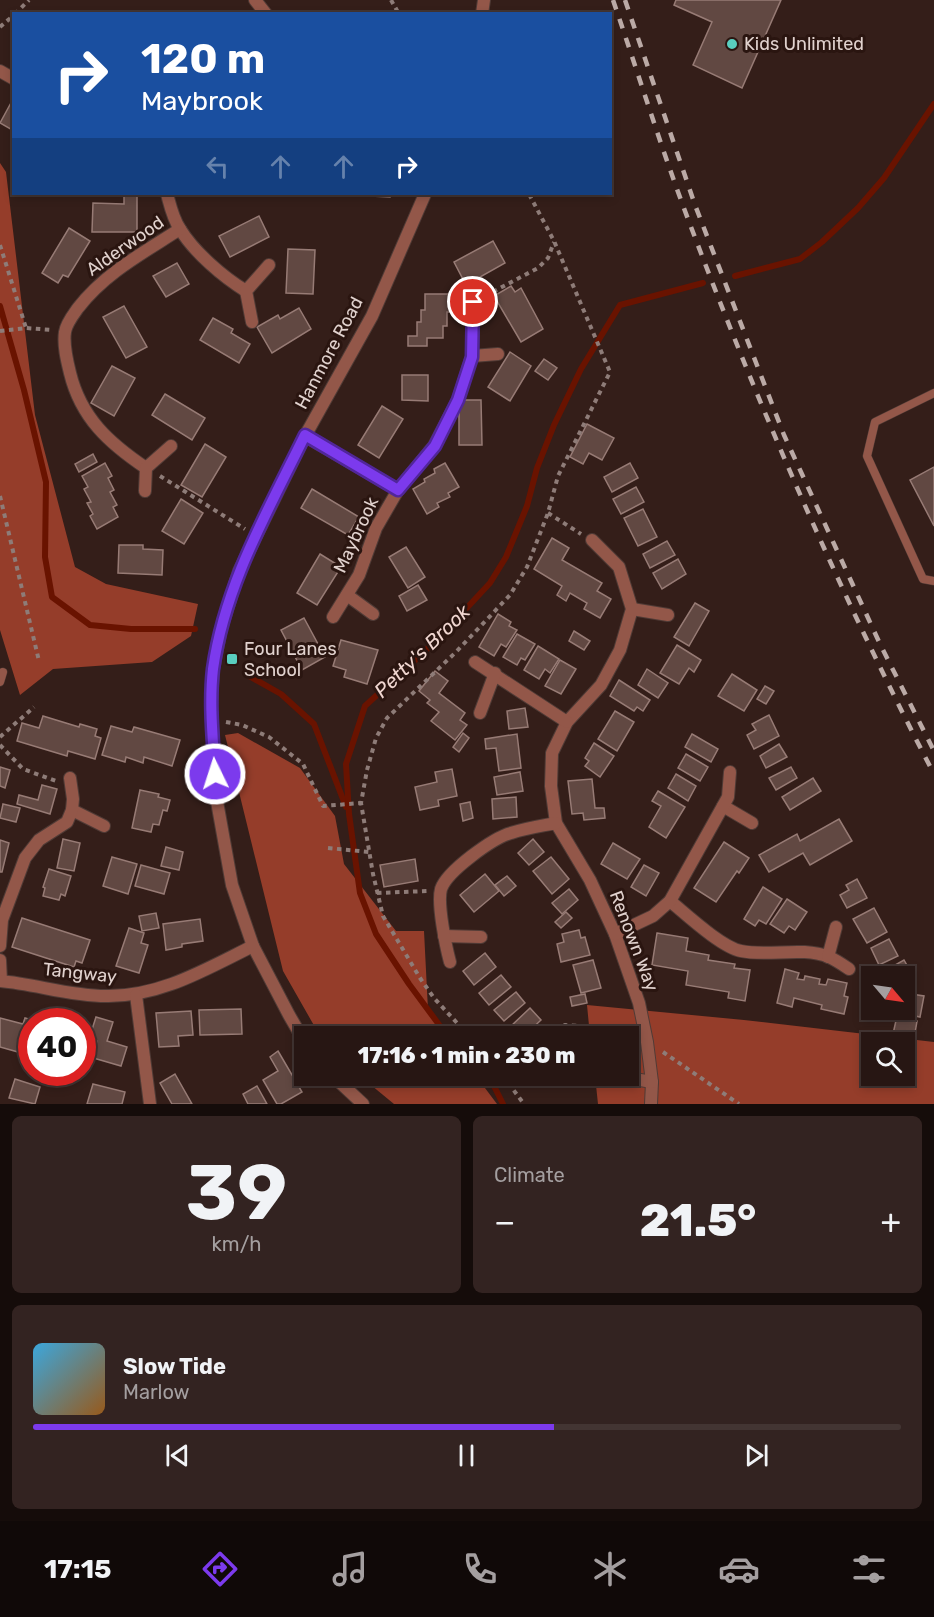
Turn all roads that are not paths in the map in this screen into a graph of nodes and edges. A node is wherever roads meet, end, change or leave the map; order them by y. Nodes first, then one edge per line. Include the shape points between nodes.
1 (255, 0) edge
2 (264, 12) edge
3 (167, 195) edge
4 (425, 195) edge
5 (180, 229) junction
6 (269, 265) dead end
7 (246, 291) junction
8 (473, 302) road end
9 (252, 322) dead end
10 (498, 354) dead end
11 (472, 357) junction
12 (934, 393) edge
13 (305, 435) junction
14 (171, 446) dead end
15 (146, 468) junction
16 (398, 490) junction
17 (146, 491) dead end
18 (592, 540) road end
19 (934, 581) edge
20 (347, 595) junction
21 (632, 609) junction
22 (373, 614) dead end
23 (668, 615) dead end
24 (333, 617) dead end
25 (475, 662) dead end
26 (3, 672) dead end
27 (495, 674) junction
28 (0, 682) edge
29 (480, 713) dead end
30 (567, 722) junction
31 (730, 772) dead end
32 (70, 782) road end
33 (723, 806) junction
34 (72, 810) junction
35 (556, 823) junction
36 (752, 823) dead end
37 (104, 826) dead end
38 (669, 901) junction
39 (836, 927) dead end
40 (615, 934) junction
41 (444, 936) junction
42 (481, 937) dead end
43 (0, 946) edge
44 (253, 946) junction
45 (828, 957) junction
46 (0, 960) edge
47 (450, 962) dead end
48 (849, 969) dead end
49 (1, 981) edge
50 (136, 995) junction
51 (295, 1026) edge
52 (639, 1080) edge
53 (652, 1082) junction
54 (344, 1086) edge
55 (150, 1104) edge
56 (363, 1104) edge
57 (651, 1104) edge

1 - 2 street
3 - 5 street
4 - 13 street, Hanmore Road via 372,316
5 - 7 street via 228,280
5 - 15 street, Alderwood via 113,272 89,295 65,331 75,393 95,426
6 - 7 street
7 - 9 street
8 - 11 street, Maybrook
10 - 11 street
11 - 16 street, Maybrook via 458,400 435,446
12 - 19 lane via 875,422 867,456 923,579
13 - 16 street, Maybrook
13 - 44 street, Hanmore Road via 239,571 213,670 216,796 232,885
14 - 15 street
15 - 17 street
16 - 20 street, Maybrook via 376,528 359,575
18 - 21 street via 619,567
20 - 22 street, Maybrook
20 - 24 street, Maybrook
21 - 23 street
21 - 30 street, Renown Way via 620,650 601,685
25 - 27 street
26 - 28 lane
27 - 29 street
27 - 30 street
30 - 35 street, Renown Way via 552,753
31 - 33 street via 728,797
32 - 34 street
33 - 36 street
33 - 38 street
34 - 37 street
34 - 43 street via 67,822 39,840 25,858 2,920
35 - 40 street, Renown Way via 590,880
35 - 41 street via 509,833 472,855 447,878 441,891
38 - 40 street via 653,916
38 - 45 street via 739,951 799,951
39 - 45 street
40 - 53 street, Renown Way via 639,1003
41 - 42 street
41 - 47 street
44 - 50 street, Tangway via 181,982
44 - 51 street, Hanmore Road
45 - 48 street
46 - 49 street
49 - 50 street, Tangway via 103,996
50 - 55 street
52 - 53 street
53 - 57 street, Renown Way
54 - 56 street

